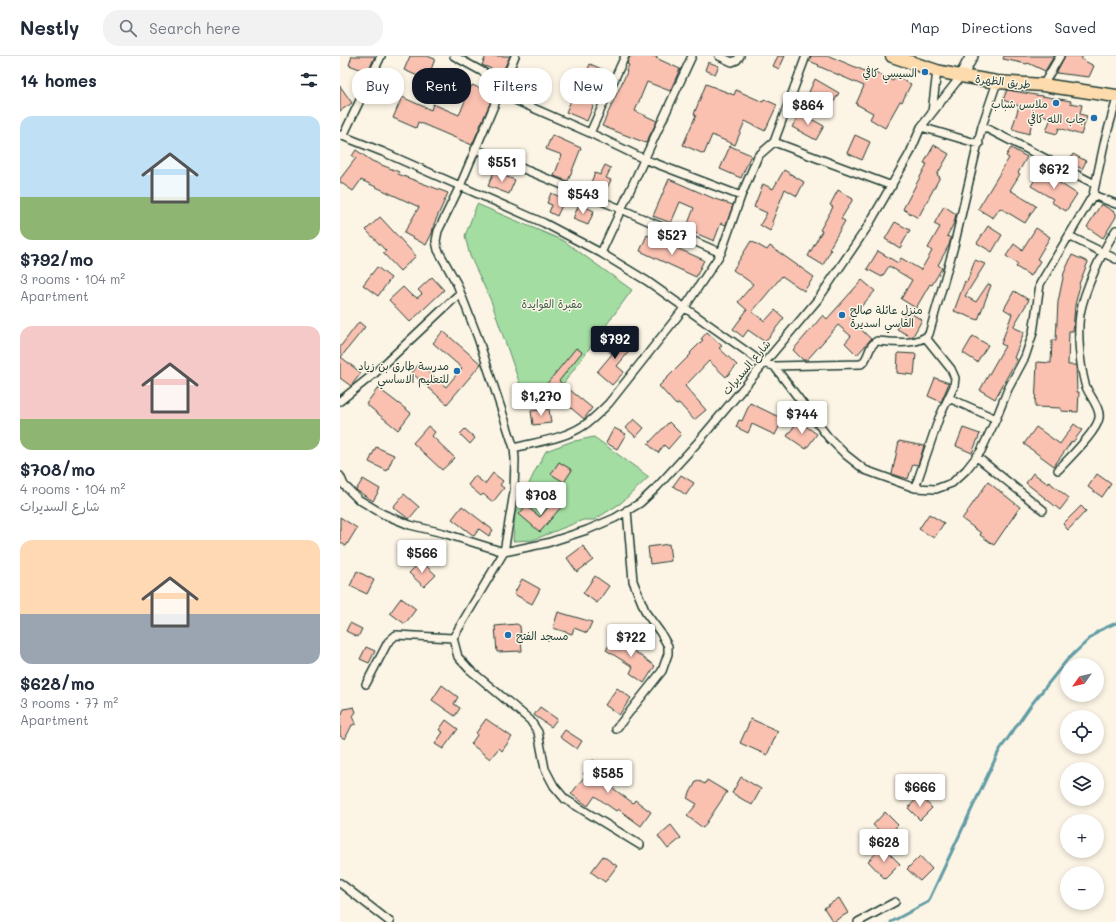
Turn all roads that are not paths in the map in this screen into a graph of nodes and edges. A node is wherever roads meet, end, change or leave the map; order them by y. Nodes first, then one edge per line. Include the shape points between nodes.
1 (381, 56) edge
2 (454, 56) edge
3 (515, 56) edge
4 (625, 56) edge
5 (682, 56) edge
6 (720, 56) edge
7 (740, 56) edge
8 (806, 56) edge
9 (892, 56) edge
10 (972, 56) edge
11 (1060, 56) edge
12 (691, 58) edge
13 (510, 68) edge
14 (479, 70) edge
15 (937, 71) junction
16 (961, 76) junction
17 (997, 82) junction
18 (1043, 85) junction
19 (1116, 96) edge
20 (1116, 102) edge
21 (494, 104) edge
22 (523, 104) edge
23 (932, 112) junction
24 (982, 126) junction
25 (921, 127) junction
26 (590, 134) junction
27 (341, 136) edge
28 (774, 142) junction
29 (979, 144) junction
30 (475, 149) junction
31 (644, 159) junction
32 (1095, 184) junction
33 (460, 186) junction
34 (892, 186) junction
35 (1094, 195) junction
36 (741, 196) junction
37 (1116, 204) edge
38 (621, 210) junction
39 (1116, 230) edge
40 (1069, 236) junction
41 (601, 253) junction
42 (721, 253) junction
43 (1103, 254) junction
44 (1116, 259) edge
45 (460, 293) junction
46 (684, 307) junction
47 (926, 338) junction
48 (763, 363) junction
49 (774, 366) junction
50 (949, 398) junction
51 (340, 401) edge
52 (996, 419) junction
53 (514, 448) junction
54 (977, 457) junction
55 (1058, 470) dead end
56 (340, 476) edge
57 (915, 488) junction
58 (627, 510) junction
59 (1043, 510) dead end
60 (504, 552) junction
61 (453, 638) junction
62 (366, 684) dead end
63 (616, 729) dead end
64 (640, 845) dead end
65 (340, 883) edge
66 (895, 902) dead end
67 (390, 922) edge
68 (858, 922) edge

1 - 27 street
2 - 14 street
3 - 13 street
4 - 26 street
5 - 12 street
6 - 7 street via 732,62
8 - 28 street
9 - 15 main road, طريق الظهرة
10 - 16 main road
11 - 18 street
12 - 31 street
15 - 16 main road, طريق الظهرة
15 - 23 street, شارع السديرات
16 - 17 main road, طريق الظهرة
16 - 23 street, شارع السديرات
17 - 18 main road, طريق الظهرة
17 - 24 street
18 - 19 main road, طريق الظهرة
20 - 32 street
21 - 30 street
22 - 26 street
23 - 25 street, شارع السديرات
24 - 29 street
24 - 32 street
25 - 29 street
25 - 34 street, شارع السديرات
26 - 31 street
27 - 33 street
28 - 34 street
28 - 36 street via 758,156
29 - 47 street via 954,246
30 - 33 street
30 - 38 street
31 - 36 street
31 - 38 street
32 - 35 street
33 - 41 street via 544,223
33 - 45 street via 438,230 436,241
34 - 48 street, شارع السديرات via 832,280
35 - 37 street
35 - 40 street
36 - 42 street
38 - 41 street
38 - 42 street
39 - 43 street
40 - 43 street
40 - 52 street via 1040,284 1033,333
41 - 46 street
42 - 46 street
43 - 44 street
43 - 55 street via 1080,314 1080,357 1086,386 1099,414 1099,420 1080,447
45 - 51 street via 375,373
45 - 53 street via 478,338
46 - 48 street
46 - 53 street via 609,403 594,417 568,433
47 - 49 street via 919,341 877,341 870,347 865,361 861,364
47 - 50 street via 951,369 955,378
48 - 49 street
48 - 58 street, شارع السديرات via 657,487 640,503
49 - 57 street via 828,436 846,455 865,470
50 - 52 street
50 - 57 street via 939,418
52 - 54 street
53 - 60 street via 514,492
54 - 57 street via 952,483 936,489
54 - 59 street
56 - 60 street via 350,493 370,508 410,525
58 - 60 street, شارع السديرات via 587,530 547,543
58 - 63 street via 633,581 646,613 668,646 668,654 662,671
60 - 61 street
61 - 62 street via 396,635 392,637
61 - 64 street via 458,657 469,669 530,720 538,732 545,769 565,799
65 - 67 street
66 - 68 street

